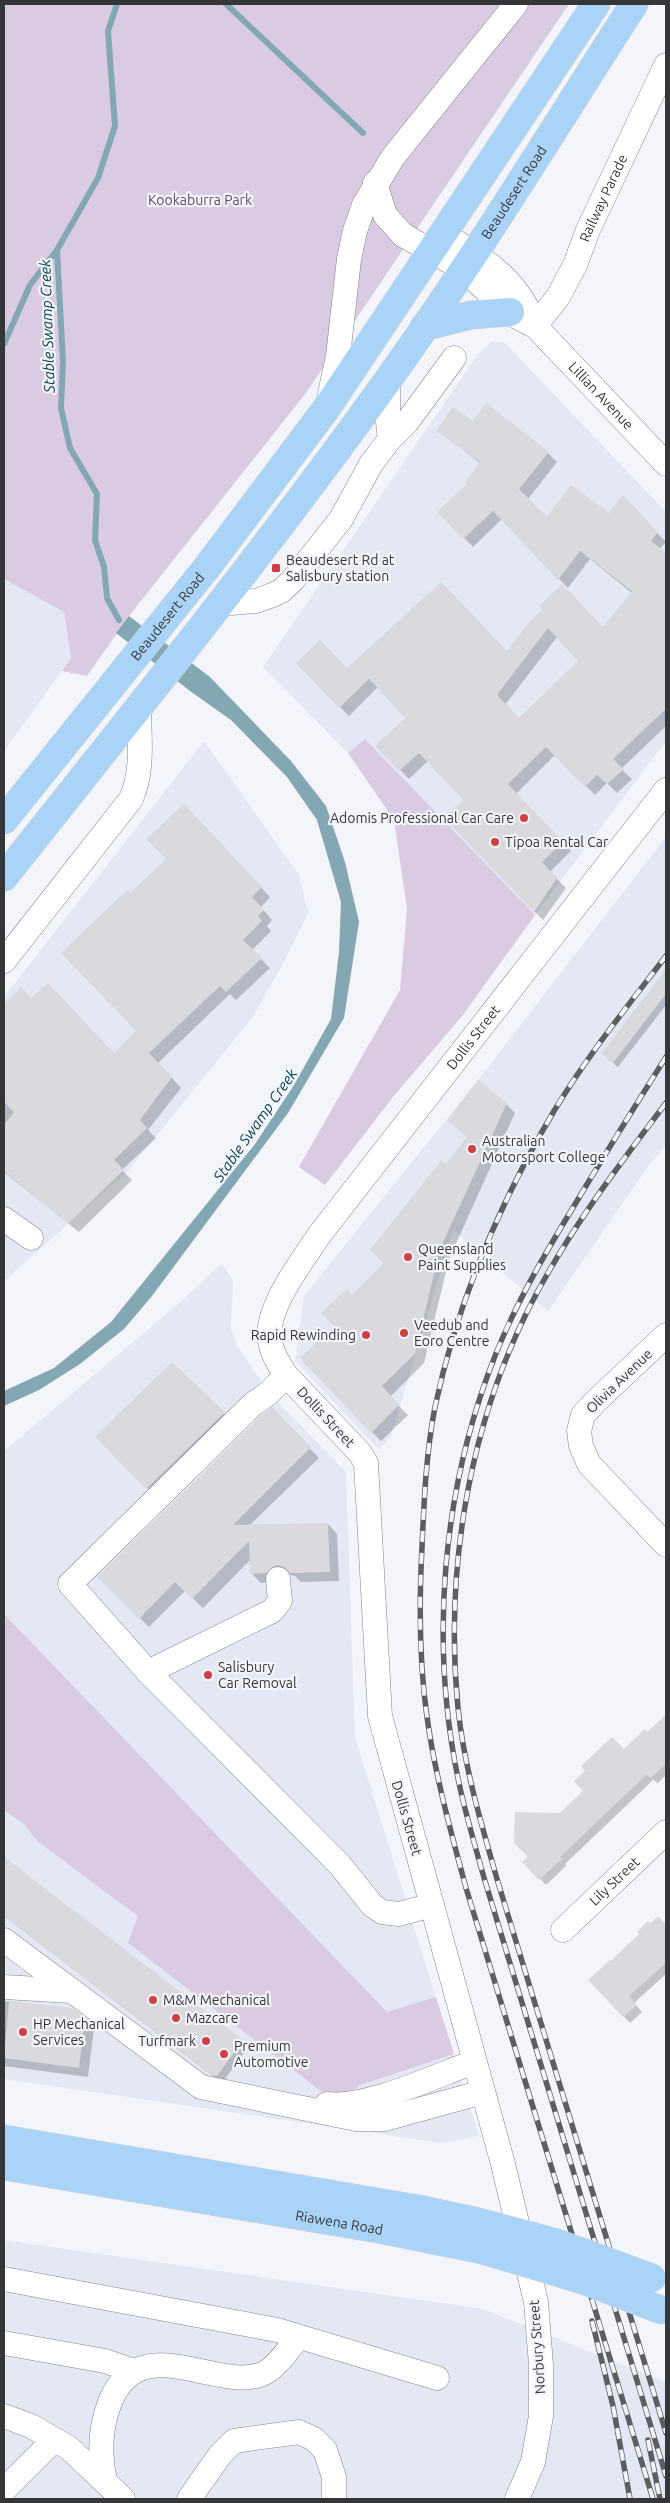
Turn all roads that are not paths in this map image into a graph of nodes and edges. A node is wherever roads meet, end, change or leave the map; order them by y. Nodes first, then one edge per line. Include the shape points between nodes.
1 (516, 4) edge
2 (596, 4) edge
3 (634, 4) edge
4 (666, 65) edge
5 (375, 183) junction
6 (437, 242) junction
7 (468, 261) junction
8 (510, 312) junction
9 (424, 326) junction
10 (535, 326) junction
11 (454, 358) dead end
12 (388, 379) junction
13 (326, 409) junction
14 (390, 439) junction
15 (666, 464) edge
16 (219, 604) junction
17 (140, 704) junction
18 (666, 790) edge
19 (4, 820) edge
20 (4, 877) edge
21 (4, 961) edge
22 (4, 1219) edge
23 (31, 1238) dead end
24 (666, 1335) edge
25 (286, 1375) junction
26 (666, 1545) edge
27 (278, 1579) dead end
28 (148, 1672) junction
29 (666, 1832) edge
30 (432, 1905) junction
31 (563, 1930) dead end
32 (4, 1940) edge
33 (4, 1987) edge
34 (72, 1991) junction
35 (474, 2062) junction
36 (201, 2086) junction
37 (483, 2092) junction
38 (4, 2139) edge
39 (503, 2164) joint
40 (4, 2166) edge
41 (4, 2278) edge
42 (661, 2296) edge
43 (299, 2337) junction
44 (4, 2343) edge
45 (134, 2371) junction
46 (437, 2378) dead end
47 (4, 2416) edge
48 (54, 2440) junction
49 (104, 2481) junction
50 (4, 2490) edge
51 (123, 2499) edge
52 (189, 2499) edge
53 (334, 2499) edge
54 (517, 2499) edge

1 - 5 street, Beaudesert Road via 392,157
2 - 6 highway, Beaudesert Road
3 - 7 highway, Beaudesert Road
4 - 10 street, Railway Parade via 588,230 575,265 558,297
5 - 6 street via 385,216 404,235
5 - 13 street, Beaudesert Road via 355,231 338,356
6 - 7 street, Lillian Avenue
6 - 13 highway, Beaudesert Road
7 - 8 street, Lillian Avenue
7 - 9 highway, Beaudesert Road
7 - 10 street, Lillian Avenue via 496,269 527,304
8 - 9 highway via 471,314
8 - 10 street, Lillian Avenue
9 - 12 highway, Beaudesert Road
10 - 15 street, Lillian Avenue
11 - 14 street via 407,422
12 - 14 street
12 - 16 highway, Beaudesert Road
13 - 19 highway, Beaudesert Road via 208,566
14 - 16 street via 371,464 341,519 293,580 281,591 256,601
16 - 17 highway, Beaudesert Road
17 - 20 highway, Beaudesert Road
17 - 21 street via 140,767 138,784 131,799
18 - 25 street, Dollis Street via 320,1234 289,1280 273,1313 270,1339 276,1361
22 - 23 street
24 - 26 street, Olivia Avenue via 583,1415 579,1431 581,1446 590,1464
25 - 28 street via 70,1584
25 - 30 street, Dollis Street via 366,1462 380,1716
27 - 28 street via 280,1601 272,1611
28 - 30 street via 340,1865 372,1905 382,1912 399,1914
29 - 31 street, Lily Street
30 - 35 street, Dollis Street
32 - 34 street
33 - 34 street
34 - 36 street
35 - 36 street via 364,2102 339,2105
35 - 37 street, Dollis Street
36 - 37 street via 356,2119 385,2119
37 - 39 street, Dollis Street
38 - 42 highway, Riawena Road, bridge via 418,2208 474,2221 557,2243
39 - 54 street, Norbury Street via 536,2302 541,2365 541,2416 534,2452
40 - 42 highway, Riawena Road, bridge via 375,2228 483,2250 583,2280
41 - 43 street via 277,2330
43 - 45 street via 268,2371 253,2376 155,2366
43 - 46 street
44 - 45 street via 105,2361
45 - 49 street via 117,2385 107,2410 100,2460
47 - 48 street via 31,2426
48 - 49 street via 69,2448
48 - 50 street
49 - 51 street
52 - 53 street via 234,2441 298,2432 314,2439 325,2450 334,2477

